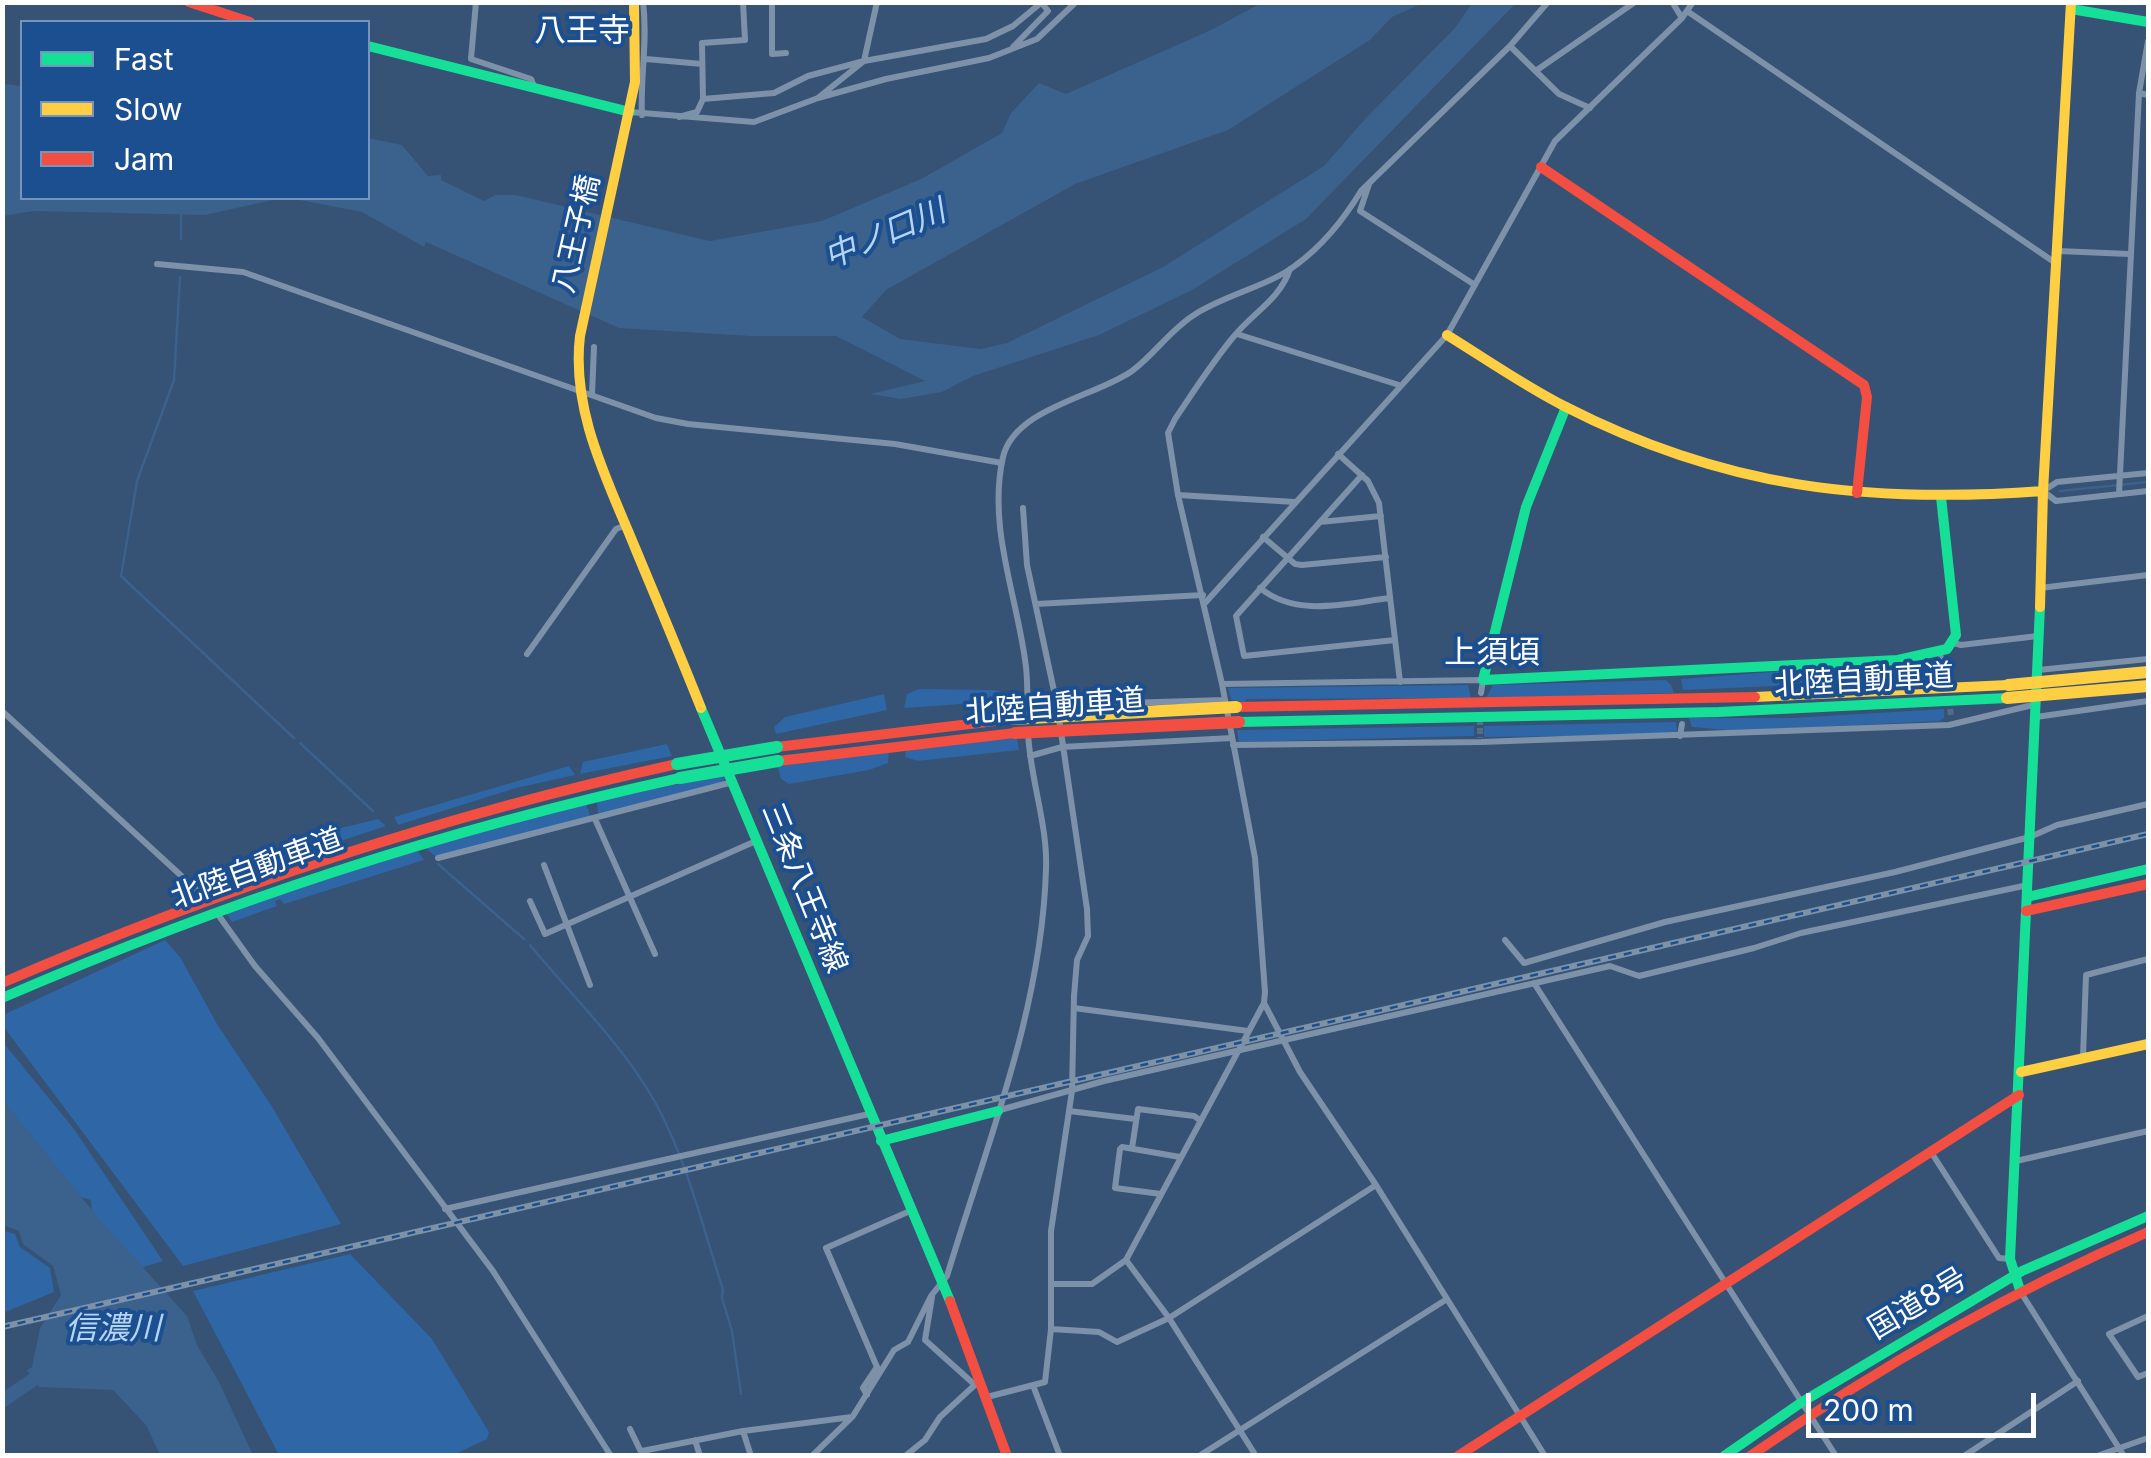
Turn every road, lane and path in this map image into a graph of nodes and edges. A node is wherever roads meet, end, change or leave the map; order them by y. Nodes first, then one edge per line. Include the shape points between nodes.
1 (188, 2) edge
2 (476, 2) edge
3 (634, 2) edge
4 (643, 2) edge
5 (744, 2) edge
6 (772, 2) edge
7 (877, 2) edge
8 (1076, 2) edge
9 (1548, 2) edge
10 (1635, 2) edge
11 (1672, 2) edge
12 (1692, 2) edge
13 (1042, 3) edge
14 (2070, 6) edge
15 (1684, 15) junction
16 (244, 20) edge
17 (2148, 22) edge
18 (2148, 42) edge
19 (370, 46) edge
20 (1510, 46) junction
21 (1012, 48) junction
22 (786, 54) dead end
23 (646, 59) junction
24 (864, 61) junction
25 (702, 64) junction
26 (1537, 70) junction
27 (534, 86) junction
28 (2138, 93) junction
29 (2148, 95) edge
30 (818, 98) junction
31 (703, 100) junction
32 (1590, 108) junction
33 (636, 114) junction
34 (678, 118) junction
35 (1541, 166) junction
36 (1370, 182) junction
37 (2129, 254) junction
38 (2058, 258) junction
39 (157, 264) dead end
40 (1290, 269) junction
41 (1475, 285) junction
42 (1236, 334) junction
43 (1448, 335) junction
44 (580, 336) joint
45 (594, 347) dead end
46 (1399, 384) junction
47 (586, 392) junction
48 (1566, 407) junction
49 (1338, 454) junction
50 (1002, 463) junction
51 (2148, 473) edge
52 (1362, 475) junction
53 (2119, 478) junction
54 (2042, 491) junction
55 (2148, 491) edge
56 (2119, 492) junction
57 (1857, 493) junction
58 (1178, 495) junction
59 (1941, 497) junction
60 (1295, 502) junction
61 (1024, 508) dead end
62 (1381, 516) junction
63 (1320, 522) junction
64 (624, 526) junction
65 (1264, 537) junction
66 (1386, 557) junction
67 (1288, 558) junction
68 (2148, 576) edge
69 (1260, 588) junction
70 (2038, 588) junction
71 (1390, 598) junction
72 (1203, 599) junction
73 (1036, 604) junction
74 (2038, 636) junction
75 (1395, 640) junction
76 (1953, 643) junction
77 (1939, 651) junction
78 (527, 654) dead end
79 (2148, 658) edge
80 (2037, 670) junction
81 (1674, 672) junction
82 (2148, 672) edge
83 (1946, 674) dead end
84 (1400, 682) junction
85 (1222, 684) junction
86 (1482, 686) junction
87 (2148, 686) edge
88 (1676, 687) dead end
89 (2007, 691) junction
90 (2148, 701) edge
91 (1057, 704) junction
92 (1233, 710) junction
93 (2, 711) edge
94 (2036, 711) junction
95 (1951, 716) tunnel mouth
96 (1682, 724) dead end
97 (1949, 725) junction
98 (1680, 736) junction
99 (1232, 741) junction
100 (1062, 748) junction
101 (1029, 756) junction
102 (679, 771) junction
103 (734, 782) junction
104 (2148, 804) edge
105 (595, 819) junction
106 (2030, 837) junction
107 (757, 840) junction
108 (438, 858) dead end
109 (544, 865) dead end
110 (2148, 869) edge
111 (2148, 884) edge
112 (200, 893) dead end
113 (630, 897) junction
114 (2028, 898) junction
115 (530, 901) dead end
116 (219, 916) dead end
117 (567, 924) junction
118 (1505, 940) dead end
119 (654, 954) dead end
120 (2148, 959) edge
121 (2, 983) edge
122 (1534, 983) junction
123 (590, 985) dead end
124 (2, 998) edge
125 (1264, 1003) junction
126 (1074, 1008) junction
127 (1248, 1030) junction
128 (1284, 1040) junction
129 (2148, 1044) edge
130 (1237, 1051) junction
131 (2083, 1058) junction
132 (2021, 1072) junction
133 (1072, 1090) junction
134 (2019, 1095) junction
135 (998, 1110) junction
136 (1069, 1110) junction
137 (870, 1114) junction
138 (1135, 1120) junction
139 (1200, 1120) junction
140 (2148, 1131) edge
141 (881, 1141) junction
142 (1132, 1148) junction
143 (1930, 1152) junction
144 (1180, 1157) junction
145 (2016, 1161) junction
146 (1376, 1186) junction
147 (1161, 1194) junction
148 (445, 1208) junction
149 (910, 1211) junction
150 (2148, 1216) edge
151 (2148, 1232) edge
152 (2010, 1259) junction
153 (1126, 1260) junction
154 (2014, 1276) junction
155 (943, 1282) junction
156 (1052, 1284) junction
157 (1726, 1285) junction
158 (2020, 1290) junction
159 (931, 1296) junction
160 (1447, 1299) junction
161 (2148, 1316) edge
162 (1169, 1318) junction
163 (1051, 1329) junction
164 (2148, 1373) edge
165 (2078, 1381) junction
166 (978, 1382) junction
167 (1034, 1388) junction
168 (868, 1396) junction
169 (987, 1397) junction
170 (1806, 1408) junction
171 (853, 1416) junction
172 (1520, 1416) junction
173 (630, 1429) dead end
174 (1239, 1430) junction
175 (742, 1431) junction
176 (2148, 1438) edge
177 (695, 1440) junction
178 (2122, 1452) edge
179 (642, 1453) edge
180 (610, 1456) edge
181 (700, 1456) edge
182 (751, 1456) edge
183 (812, 1456) edge
184 (905, 1456) edge
185 (1007, 1456) edge
186 (1060, 1456) edge
187 (1200, 1456) edge
188 (1256, 1456) edge
189 (1458, 1456) edge
190 (1545, 1456) edge
191 (1724, 1456) edge
192 (1750, 1456) edge
193 (1836, 1456) edge
194 (1964, 1456) edge
195 (2098, 1456) edge

1 - 16 main road
2 - 27 street via 471,59
3 - 33 main road
4 - 23 street
5 - 25 street via 746,40 702,43
6 - 22 street via 772,54
7 - 24 street
8 - 21 street via 1036,39
9 - 20 street
10 - 26 street
11 - 15 street
12 - 15 street
13 - 21 street via 1048,12
13 - 24 street via 986,39
14 - 17 main road
14 - 38 main road
15 - 32 street
15 - 38 street
18 - 28 street
19 - 27 main road
20 - 26 street
20 - 36 street
21 - 30 street
23 - 25 street
23 - 33 street
24 - 30 street
24 - 31 street via 774,93
25 - 31 street
26 - 32 street via 1560,94
27 - 33 main road
28 - 29 street
28 - 37 street
30 - 34 street via 754,122
31 - 34 street via 697,112
32 - 35 street via 1555,141
33 - 34 street
33 - 44 main road, 八王子橋 via 623,144
35 - 41 street
35 - 57 main road via 1864,385
36 - 40 street via 1344,219
36 - 41 street via 1360,211
37 - 38 street
37 - 53 street
38 - 54 main road
39 - 47 street via 243,272
40 - 42 street via 1274,298
40 - 50 street via 1193,315 1132,371 1042,411 1005,450
41 - 43 street
42 - 46 street
42 - 58 street via 1168,433
43 - 46 street
43 - 48 main road
44 - 47 main road, 三条八王寺線 via 576,362
45 - 47 street
46 - 49 street
47 - 50 street via 688,424 895,444
47 - 64 main road, 三条八王寺線 via 595,451
48 - 57 main road via 1680,456
48 - 86 main road via 1518,525
49 - 52 street
49 - 60 street
50 - 101 street via 1004,565 1026,667
51 - 53 street
52 - 62 street
52 - 63 street
53 - 54 street via 2056,482
53 - 56 street
54 - 56 street via 2056,500
54 - 59 main road
54 - 70 main road
55 - 56 street
57 - 59 main road
58 - 60 street
58 - 72 street
59 - 76 main road
60 - 65 street
61 - 73 street
62 - 63 street
62 - 66 street
63 - 67 street
64 - 78 street
64 - 103 main road, 三条八王寺線
65 - 67 street
65 - 72 street
66 - 67 street via 1310,565
66 - 71 street
67 - 69 street
68 - 70 street
69 - 71 street via 1294,606
69 - 75 street via 1236,616 1244,656
70 - 74 main road
71 - 75 street
72 - 73 street
72 - 85 street
73 - 91 street
74 - 76 street
74 - 80 main road
75 - 84 street
76 - 77 main road
77 - 81 main road via 1898,660
77 - 83 street
79 - 80 street
80 - 94 main road
81 - 86 main road
81 - 88 street
82 - 89 main road, 北陸自動車道, bridge
84 - 85 street
84 - 86 street
85 - 92 street
87 - 89 main road, 北陸自動車道, bridge
89 - 92 main road, 北陸自動車道
90 - 94 street
91 - 92 street
91 - 100 street
92 - 99 street
92 - 102 main road, 北陸自動車道, bridge via 1014,726
93 - 112 street
94 - 97 street
94 - 106 main road
95 - 97 street
96 - 98 street
97 - 98 street
98 - 99 street
99 - 100 street
99 - 125 street via 1255,858
100 - 101 street
100 - 126 street via 1087,909
101 - 135 street via 1046,865 1038,963
102 - 121 main road, 北陸自動車道 via 454,816 292,866
102 - 124 main road, 北陸自動車道 via 295,880
103 - 105 street
103 - 107 main road, 三条八王寺線
104 - 106 street
105 - 108 street
105 - 113 street
106 - 114 main road
106 - 118 street via 1664,922 1524,963
107 - 113 street
107 - 137 main road, 三条八王寺線
109 - 117 street
110 - 114 main road
111 - 114 main road
113 - 117 street
113 - 119 street
114 - 122 street via 1800,933 1639,976 1610,966
114 - 132 main road
115 - 117 street via 545,934
116 - 148 street
117 - 123 street
120 - 131 street via 2086,975
122 - 128 street
122 - 157 street
125 - 127 street
125 - 128 street
126 - 127 street
126 - 133 street
127 - 130 street
128 - 130 street
128 - 146 street
129 - 131 main road
130 - 133 street
130 - 139 street
131 - 132 main road
132 - 134 main road
133 - 135 street
133 - 136 street
134 - 143 main road
134 - 145 main road
135 - 141 main road
135 - 155 street
136 - 138 street
136 - 156 street via 1051,1231
137 - 141 main road, 三条八王寺線
137 - 148 street
138 - 139 street via 1142,1108
138 - 142 street
139 - 144 street
140 - 145 street
141 - 149 main road, 三条八王寺線
142 - 144 street
142 - 147 street via 1120,1149 1115,1188
143 - 152 street via 1999,1258
143 - 157 main road
144 - 147 street
145 - 152 main road
146 - 160 street
146 - 162 street
147 - 153 street
148 - 180 street via 493,1271
149 - 155 main road, 三条八王寺線
149 - 168 street via 826,1248 877,1367 863,1388
150 - 154 main road, 国道8号
151 - 158 main road, 国道8号
152 - 154 main road
153 - 156 street via 1092,1284
153 - 162 street
154 - 158 main road
154 - 170 main road, 国道8号
155 - 159 street
155 - 166 main road, 三条八王寺線
156 - 163 street
157 - 170 street
157 - 172 main road
158 - 165 street
158 - 170 main road, 国道8号
159 - 166 street via 926,1340
159 - 168 street via 908,1342 894,1350
160 - 172 street
160 - 174 street
161 - 164 street via 2109,1334 2138,1377
162 - 163 street via 1117,1342 1099,1332
162 - 174 street
163 - 167 street via 1045,1382
165 - 178 street
165 - 194 street
166 - 169 main road, 三条八王寺線
166 - 184 street
167 - 169 street
167 - 186 street
168 - 171 street
169 - 185 main road, 三条八王寺線
170 - 191 main road, 国道8号
170 - 192 main road, 国道8号
170 - 193 street
171 - 175 street
171 - 183 street
172 - 189 main road
172 - 190 street
173 - 179 street
174 - 187 street
174 - 188 street
175 - 177 street
175 - 182 street
176 - 178 street
177 - 179 street
177 - 181 street
178 - 195 street

